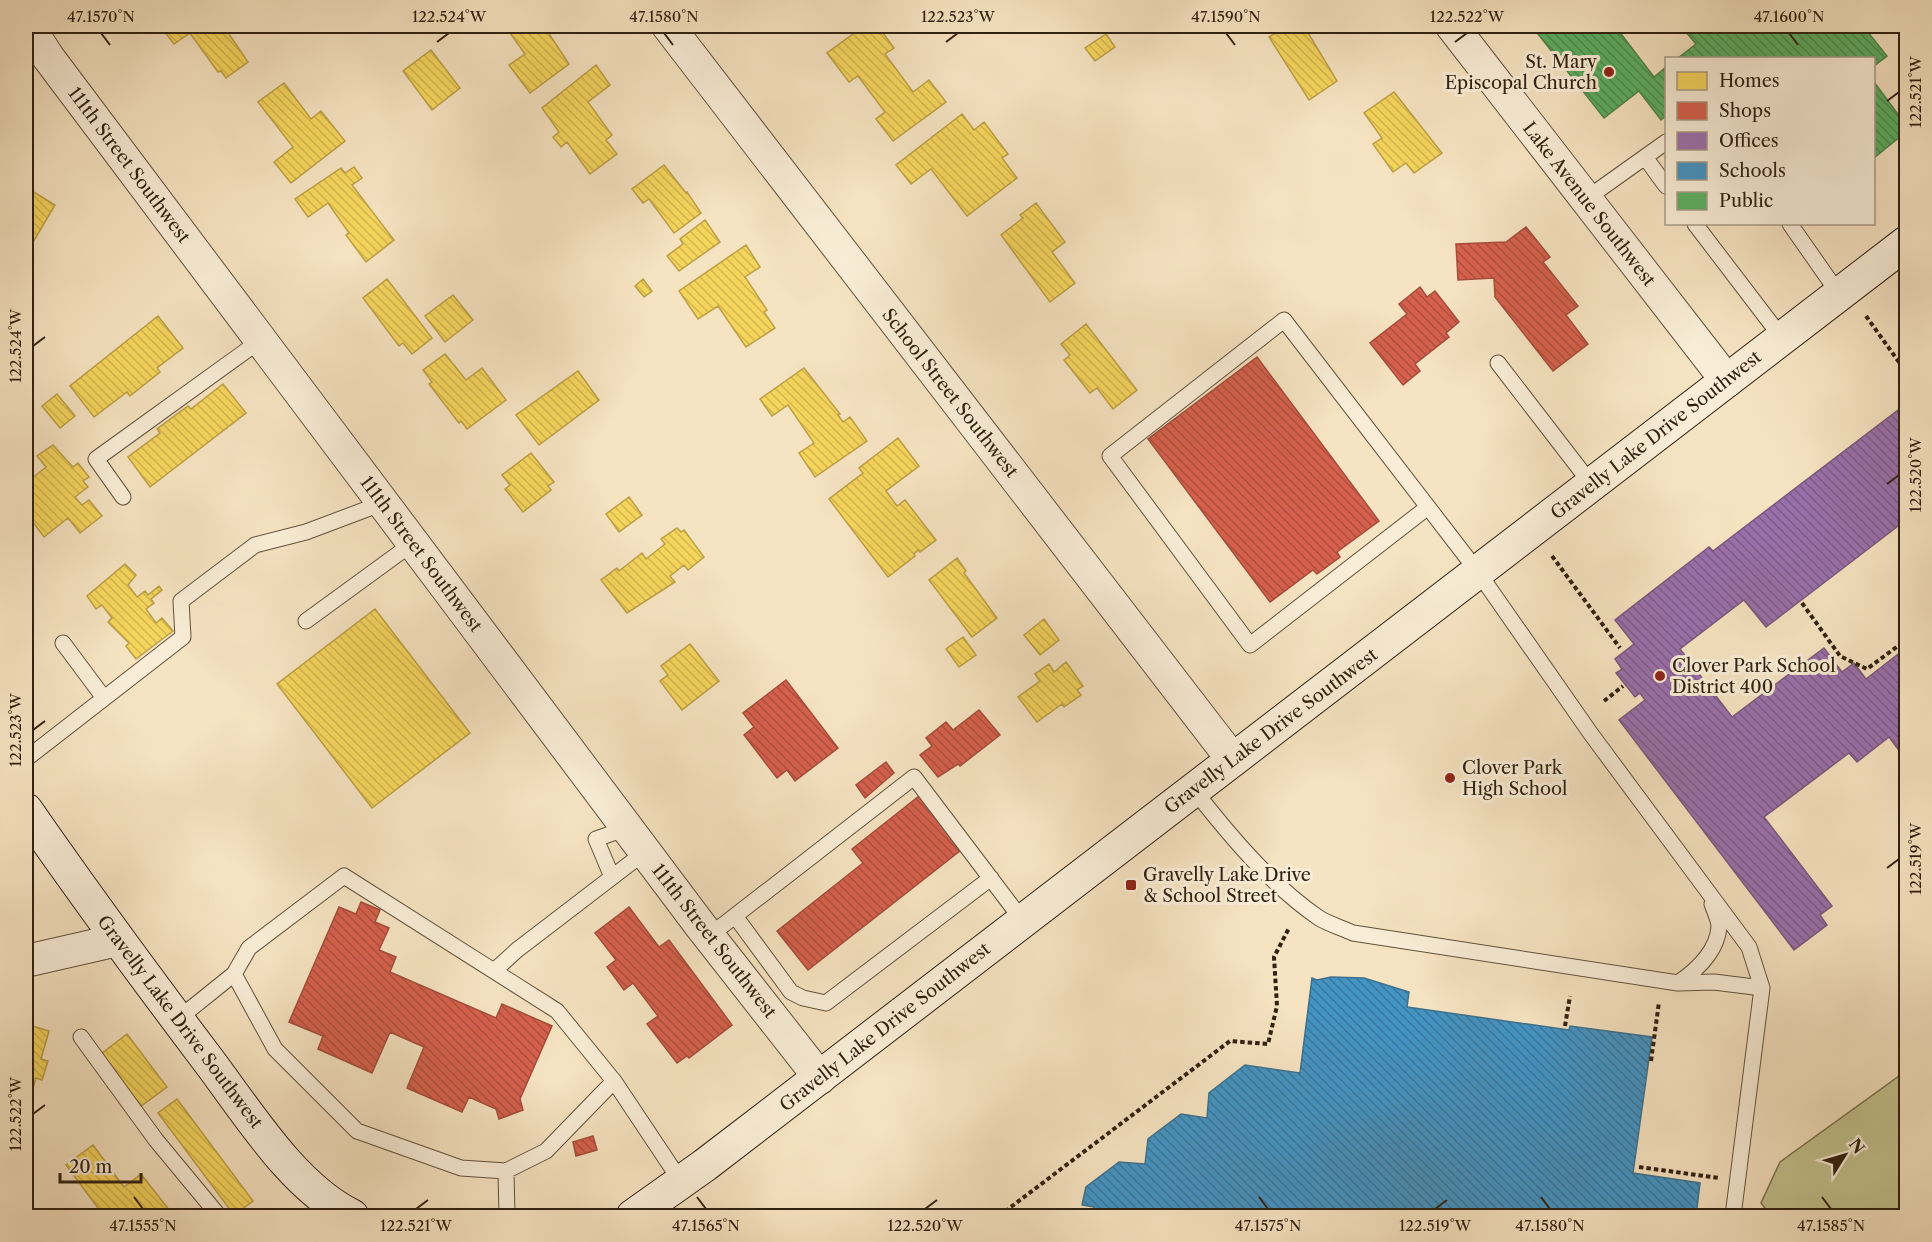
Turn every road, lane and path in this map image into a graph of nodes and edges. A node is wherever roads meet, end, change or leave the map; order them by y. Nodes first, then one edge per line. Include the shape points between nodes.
1 (28, 26) edge
2 (668, 26) edge
3 (1452, 26) edge
4 (1665, 143) edge
5 (1645, 157) junction
6 (1665, 185) edge
7 (1586, 200) junction
8 (1696, 225) edge
9 (1791, 225) edge
10 (1906, 243) edge
11 (1839, 294) junction
12 (1866, 316) dead end
13 (1782, 338) junction
14 (261, 340) junction
15 (1498, 363) dead end
16 (1906, 372) edge
17 (1727, 381) junction
18 (1592, 485) junction
19 (123, 497) dead end
20 (383, 503) junction
21 (1428, 507) junction
22 (412, 543) junction
23 (1552, 556) dead end
24 (1478, 572) junction
25 (1802, 603) dead end
26 (306, 621) dead end
27 (1906, 640) edge
28 (63, 643) dead end
29 (1620, 648) dead end
30 (1623, 686) dead end
31 (104, 698) junction
32 (1604, 701) dead end
33 (26, 759) edge
34 (1233, 760) junction
35 (1194, 790) junction
36 (26, 810) edge
37 (636, 840) junction
38 (612, 877) junction
39 (991, 878) junction
40 (1708, 892) junction
41 (735, 916) junction
42 (1023, 921) junction
43 (1289, 928) dead end
44 (709, 936) junction
45 (118, 940) junction
46 (26, 961) edge
47 (495, 971) junction
48 (234, 974) junction
49 (1678, 983) junction
50 (1762, 988) junction
51 (773, 993) junction
52 (1570, 996) dead end
53 (1659, 1002) dead end
54 (178, 1020) junction
55 (1565, 1026) dead end
56 (81, 1037) dead end
57 (1651, 1061) dead end
58 (819, 1078) junction
59 (614, 1081) junction
60 (1639, 1167) dead end
61 (506, 1171) junction
62 (1720, 1178) dead end
63 (682, 1183) junction
64 (219, 1216) edge
65 (352, 1216) edge
66 (507, 1216) edge
67 (633, 1216) edge
68 (999, 1216) edge
69 (1733, 1216) edge

1 - 14 street, 111th Street Southwest
2 - 34 street, School Street Southwest
3 - 7 street, Lake Avenue Southwest
4 - 5 lane
5 - 6 lane
5 - 7 lane
7 - 17 street, Lake Avenue Southwest
8 - 13 lane
9 - 11 lane
10 - 11 main road, Gravelly Lake Drive Southwest
11 - 13 main road, Gravelly Lake Drive Southwest
12 - 16 path
13 - 17 main road, Gravelly Lake Drive Southwest
14 - 19 lane via 96,459
14 - 20 street, 111th Street Southwest
15 - 18 lane
17 - 18 main road, Gravelly Lake Drive Southwest
18 - 24 main road, Gravelly Lake Drive Southwest
20 - 22 street, 111th Street Southwest
20 - 31 lane via 306,532 255,545 181,601 183,637
21 - 21 lane via 1284,320 1110,456 1250,645
21 - 24 lane
22 - 26 lane
22 - 37 street, 111th Street Southwest
23 - 29 path
24 - 34 main road, Gravelly Lake Drive Southwest
24 - 40 lane
25 - 27 path via 1840,656 1867,669
28 - 31 lane
30 - 32 path
31 - 33 lane
34 - 35 main road, Gravelly Lake Drive Southwest
35 - 42 main road, Gravelly Lake Drive Southwest
35 - 49 lane via 1224,829 1293,898 1321,919 1353,933
36 - 45 main road, Gravelly Lake Drive Southwest
37 - 38 lane
37 - 38 lane via 596,838
37 - 44 street, 111th Street Southwest
38 - 47 lane
39 - 41 lane via 914,777
39 - 42 lane
39 - 51 lane via 826,1003 791,992
40 - 49 lane via 1719,926 1710,955
40 - 50 lane via 1749,947
41 - 44 lane
41 - 51 lane
42 - 58 main road, Gravelly Lake Drive Southwest
43 - 68 path via 1274,957 1277,1006 1268,1044 1230,1041
44 - 51 street, 111th Street Southwest
45 - 46 street
45 - 54 main road, Gravelly Lake Drive Southwest
47 - 48 lane via 344,876 249,948
47 - 59 lane via 557,1011
48 - 54 lane
48 - 61 lane via 275,1049 357,1131 461,1168
49 - 50 lane via 1714,982
50 - 69 lane
51 - 58 street, 111th Street Southwest
52 - 55 path
53 - 57 path
54 - 65 main road, Gravelly Lake Drive Southwest via 271,1143 314,1190
56 - 64 lane via 156,1140
58 - 63 main road, Gravelly Lake Drive Southwest
59 - 61 lane via 546,1151
59 - 63 lane
60 - 62 path
61 - 66 lane
63 - 67 main road, Gravelly Lake Drive Southwest

